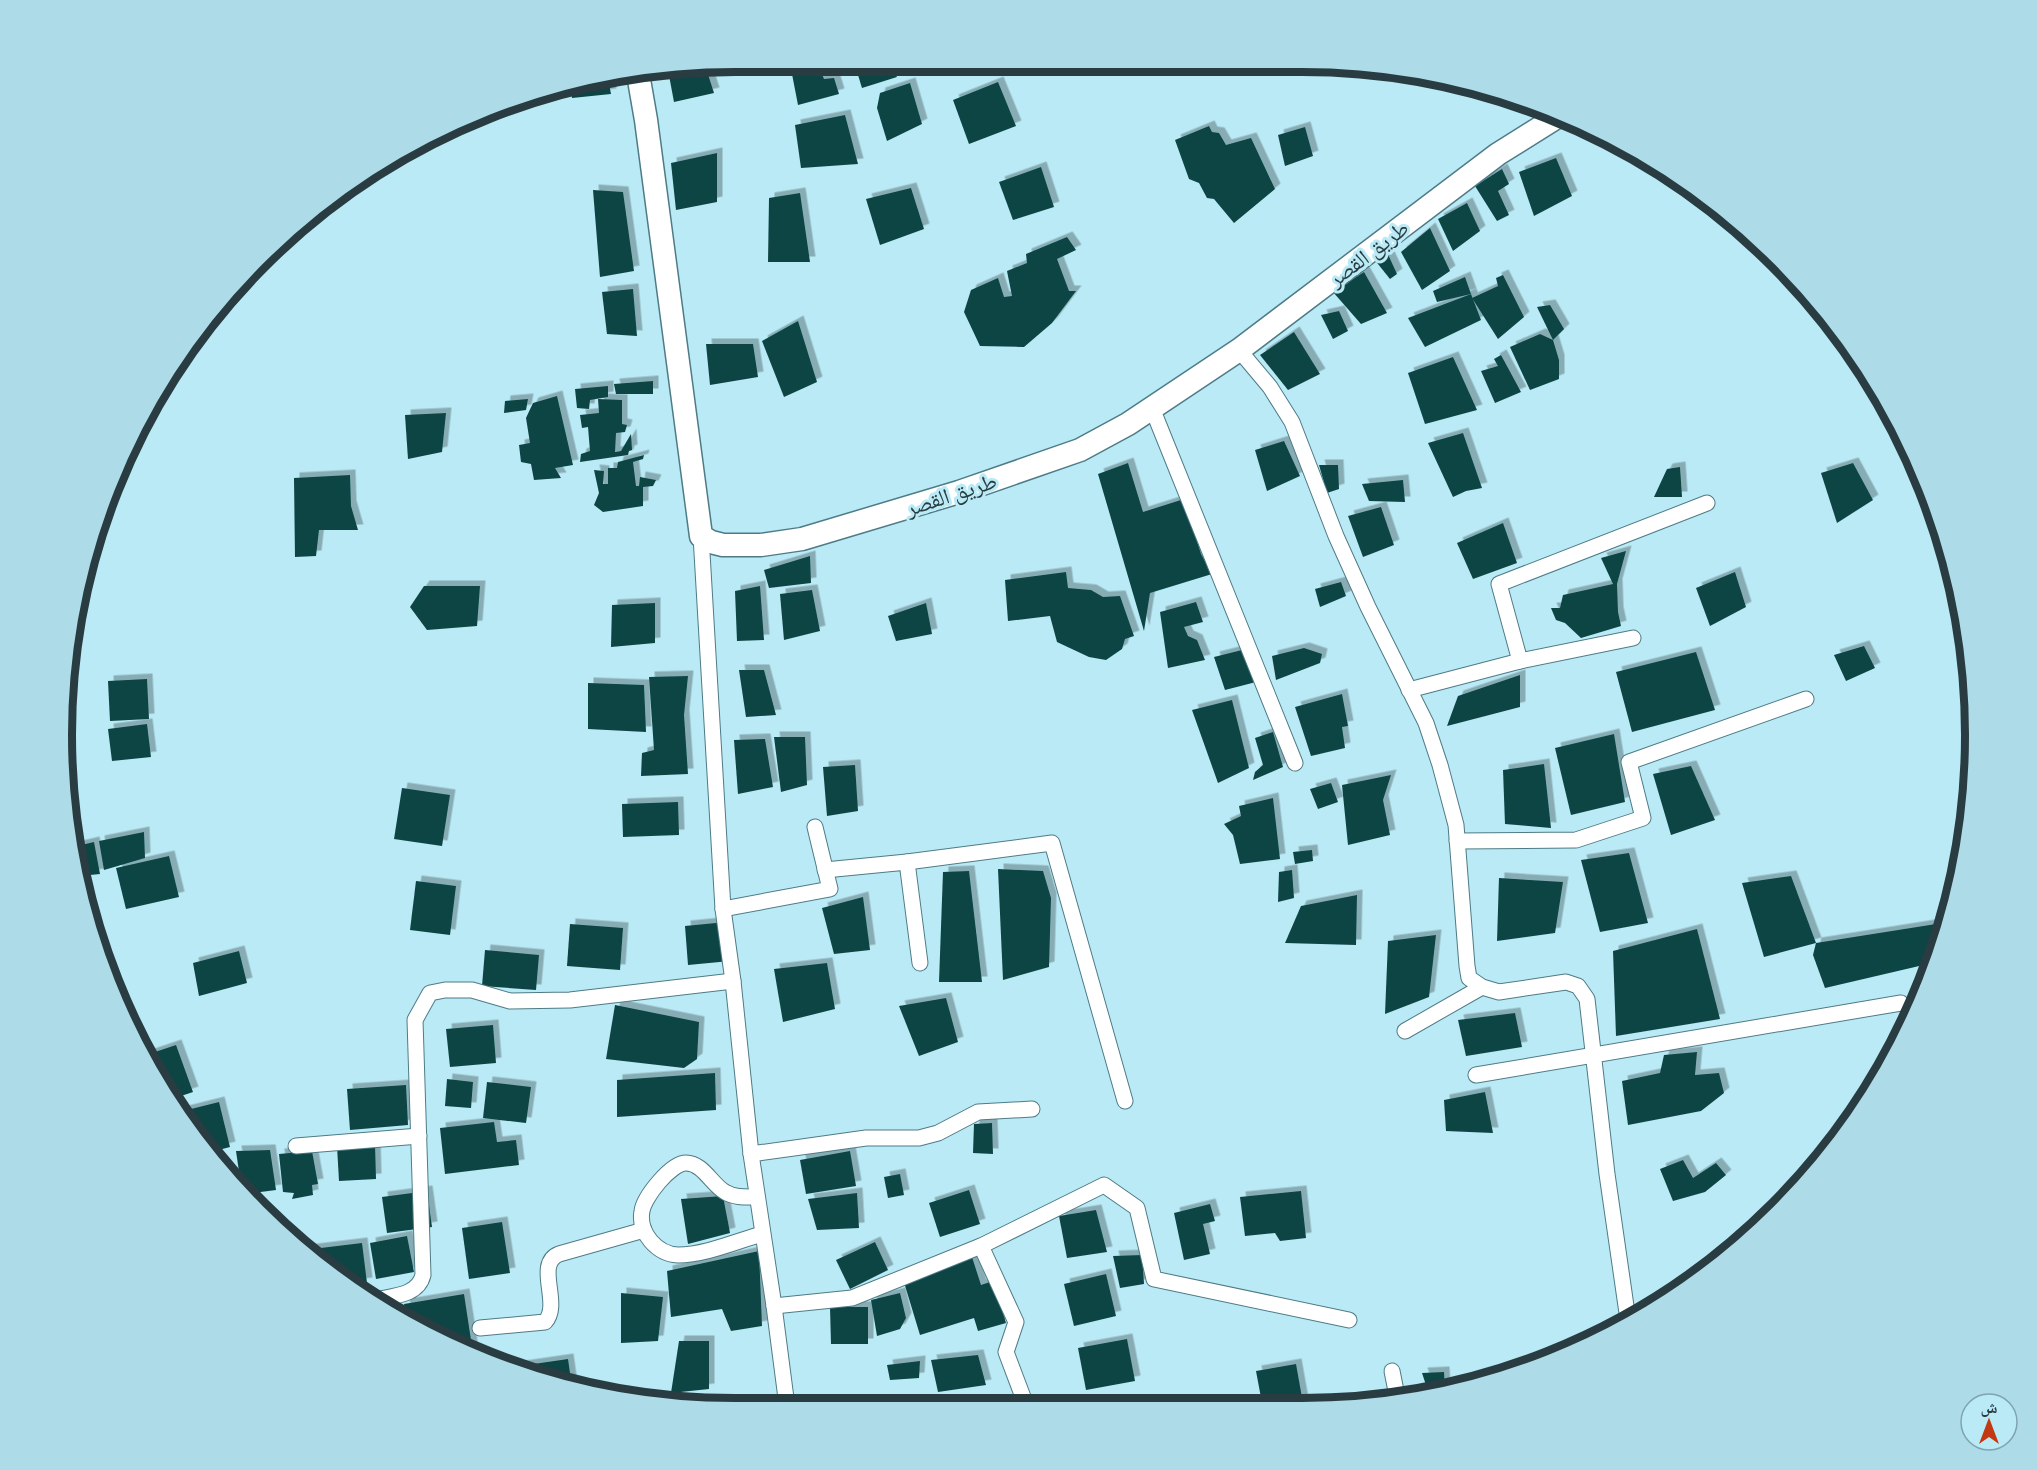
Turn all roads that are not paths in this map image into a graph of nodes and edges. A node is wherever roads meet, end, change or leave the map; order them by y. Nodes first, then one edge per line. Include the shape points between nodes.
1 (639, 80) edge
2 (1552, 120) edge
3 (1239, 350) junction
4 (1152, 408) junction
5 (1707, 503) dead end
6 (701, 536) junction
7 (1633, 638) dead end
8 (1520, 661) junction
9 (1409, 690) junction
10 (1806, 699) dead end
11 (1295, 763) dead end
12 (815, 827) dead end
13 (1457, 841) junction
14 (907, 862) junction
15 (825, 870) junction
16 (723, 909) junction
17 (920, 963) dead end
18 (733, 981) junction
19 (1482, 987) junction
20 (1901, 1003) dead end
21 (1405, 1031) dead end
22 (1594, 1055) junction
23 (1476, 1075) dead end
24 (1125, 1101) dead end
25 (1032, 1109) dead end
26 (419, 1136) junction
27 (297, 1146) dead end
28 (751, 1154) junction
29 (757, 1197) junction
30 (644, 1230) junction
31 (762, 1234) junction
32 (981, 1246) junction
33 (385, 1298) edge
34 (774, 1306) junction
35 (1627, 1313) edge
36 (1349, 1320) dead end
37 (480, 1328) dead end
38 (1392, 1371) dead end
39 (1396, 1391) edge
40 (786, 1398) edge
41 (1023, 1398) edge

1 - 6 street
2 - 3 street, طريق القصر via 1498,154
3 - 4 street, طريق القصر
3 - 9 street via 1270,387 1292,422 1336,536
4 - 6 street, طريق القصر via 1080,450 960,492 802,539 723,545
4 - 11 street
5 - 8 street via 1498,584
6 - 16 street
7 - 8 street
8 - 9 street
9 - 13 street via 1426,723 1440,765
10 - 13 street via 1629,762 1643,818 1576,840
12 - 15 street
13 - 19 street via 1469,978
14 - 15 street
14 - 17 street
14 - 24 street via 1052,843
15 - 16 street via 830,889
16 - 18 street
18 - 26 street via 570,1000 510,1001 472,990 430,993 415,1020
18 - 28 street
19 - 21 street
19 - 22 street via 1499,992 1566,982 1578,986 1587,999
20 - 22 street
22 - 23 street
22 - 35 street
25 - 28 street via 978,1112 938,1133 919,1138 856,1138
26 - 27 street
26 - 33 street via 422,1280 410,1292
28 - 29 street
29 - 30 street via 725,1192 696,1165 681,1163 671,1168 647,1198 641,1213
29 - 31 street
30 - 31 street via 654,1245 676,1255 697,1253
30 - 37 street via 551,1259 551,1311 545,1322
31 - 34 street
32 - 34 street via 852,1298
32 - 36 street via 1104,1185 1137,1208 1154,1279
32 - 41 street via 1016,1322 1006,1352
34 - 40 street
38 - 39 street

